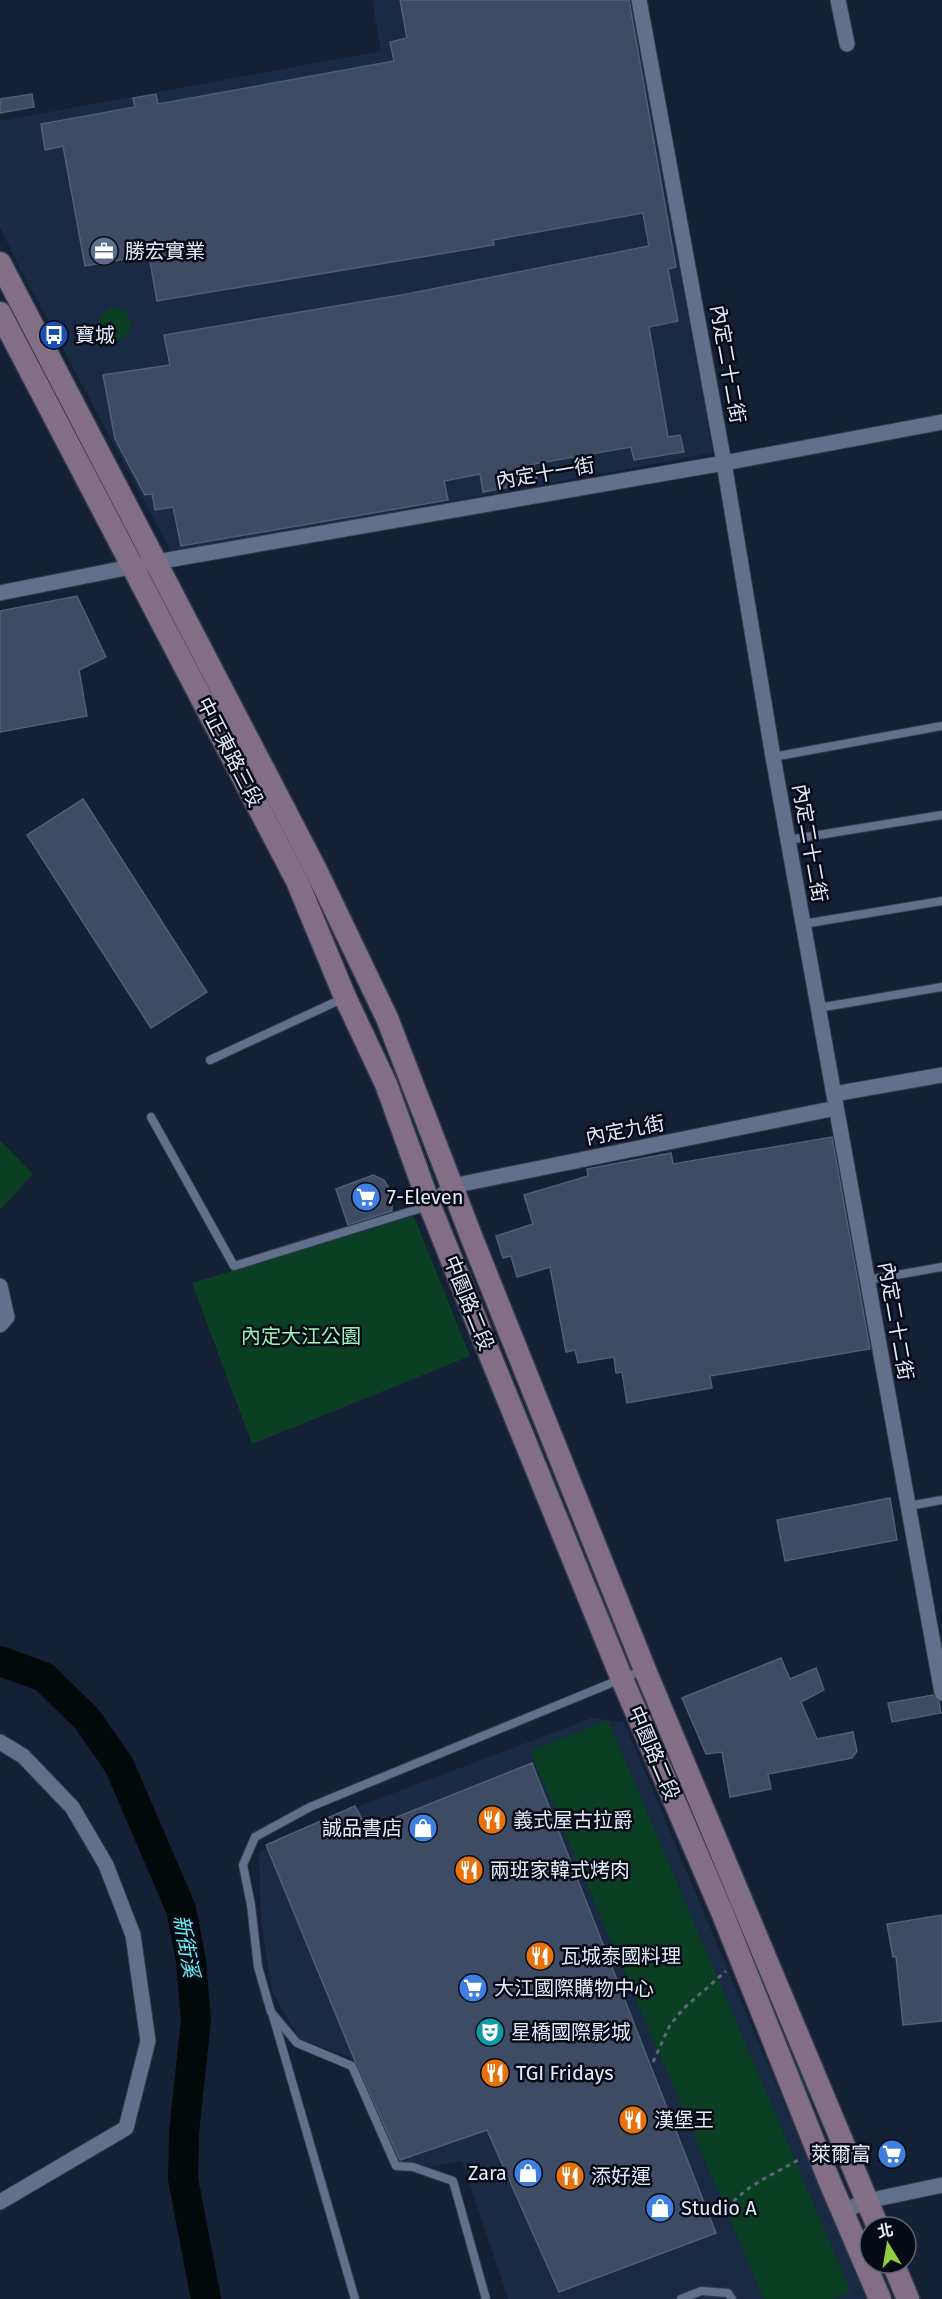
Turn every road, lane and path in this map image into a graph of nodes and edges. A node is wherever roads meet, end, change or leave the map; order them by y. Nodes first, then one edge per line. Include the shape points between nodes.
1 (639, 0) edge
2 (838, 0) edge
3 (847, 44) dead end
4 (0, 263) edge
5 (0, 313) edge
6 (942, 422) edge
7 (724, 463) junction
8 (145, 565) junction
9 (0, 593) edge
10 (942, 726) edge
11 (773, 756) junction
12 (942, 814) edge
13 (788, 840) junction
14 (942, 901) edge
15 (803, 924) junction
16 (942, 987) edge
17 (345, 997) junction
18 (818, 1008) junction
19 (210, 1060) dead end
20 (942, 1075) edge
21 (835, 1101) junction
22 (151, 1117) dead end
23 (452, 1186) junction
24 (430, 1206) junction
25 (942, 1267) edge
26 (867, 1280) junction
27 (0, 1286) edge
28 (0, 1325) edge
29 (942, 1500) edge
30 (909, 1506) junction
31 (645, 1670) junction
32 (622, 1679) junction
33 (942, 1694) edge
34 (0, 1742) edge
35 (740, 1957) junction
36 (271, 2012) junction
37 (653, 2062) dead end
38 (817, 2149) junction
39 (942, 2186) edge
40 (867, 2201) junction
41 (0, 2202) edge
42 (843, 2211) junction
43 (873, 2215) edge
44 (723, 2216) dead end
45 (898, 2275) edge
46 (355, 2299) edge
47 (486, 2299) edge
48 (681, 2299) edge
49 (732, 2299) edge
50 (880, 2299) edge
51 (908, 2299) edge

1 - 7 street, 內定二十二街
2 - 3 street
4 - 8 main road, 中正東路三段
5 - 8 main road, 中正東路三段
6 - 7 street, 內定十一街
7 - 8 street, 內定十一街
7 - 11 street, 內定二十二街
8 - 9 street, 內定十一街
8 - 17 main road, 中正東路三段 via 297,881
8 - 23 main road, 中園路二段 via 316,870 382,1007
10 - 11 lane
11 - 13 street, 內定二十二街
12 - 13 lane
13 - 15 street, 內定二十二街
14 - 15 lane
15 - 18 street, 內定二十二街
16 - 18 lane
17 - 19 lane
17 - 24 main road, 中正東路三段 via 386,1084
18 - 21 street, 內定二十二街
20 - 21 street, 內定九街
21 - 23 street, 內定九街
21 - 26 street, 內定二十二街
22 - 24 lane via 234,1266
23 - 24 street
23 - 31 main road, 中園路二段
24 - 32 main road, 中園路二段
25 - 26 lane
26 - 30 street, 內定二十二街
27 - 28 street via 7,1317
29 - 30 lane
30 - 33 street, 內定二十二街
31 - 32 lane
31 - 40 main road, 中園路二段
32 - 35 main road, 中園路二段
32 - 36 lane via 310,1807 255,1837 243,1865 258,1967
34 - 41 street via 23,1756 72,1807 106,1865 133,1935 148,2041 126,2128
35 - 37 path via 683,2009 670,2025
35 - 38 main road, 中園路二段
36 - 46 lane
36 - 47 lane via 297,2043 352,2066 396,2166 413,2167 453,2181
38 - 42 main road, 中園路二段
38 - 44 path via 745,2191
39 - 40 street
40 - 42 street
40 - 43 main road, 中園路二段
42 - 50 main road, 中園路二段
45 - 51 main road
48 - 49 lane via 701,2291 728,2293

